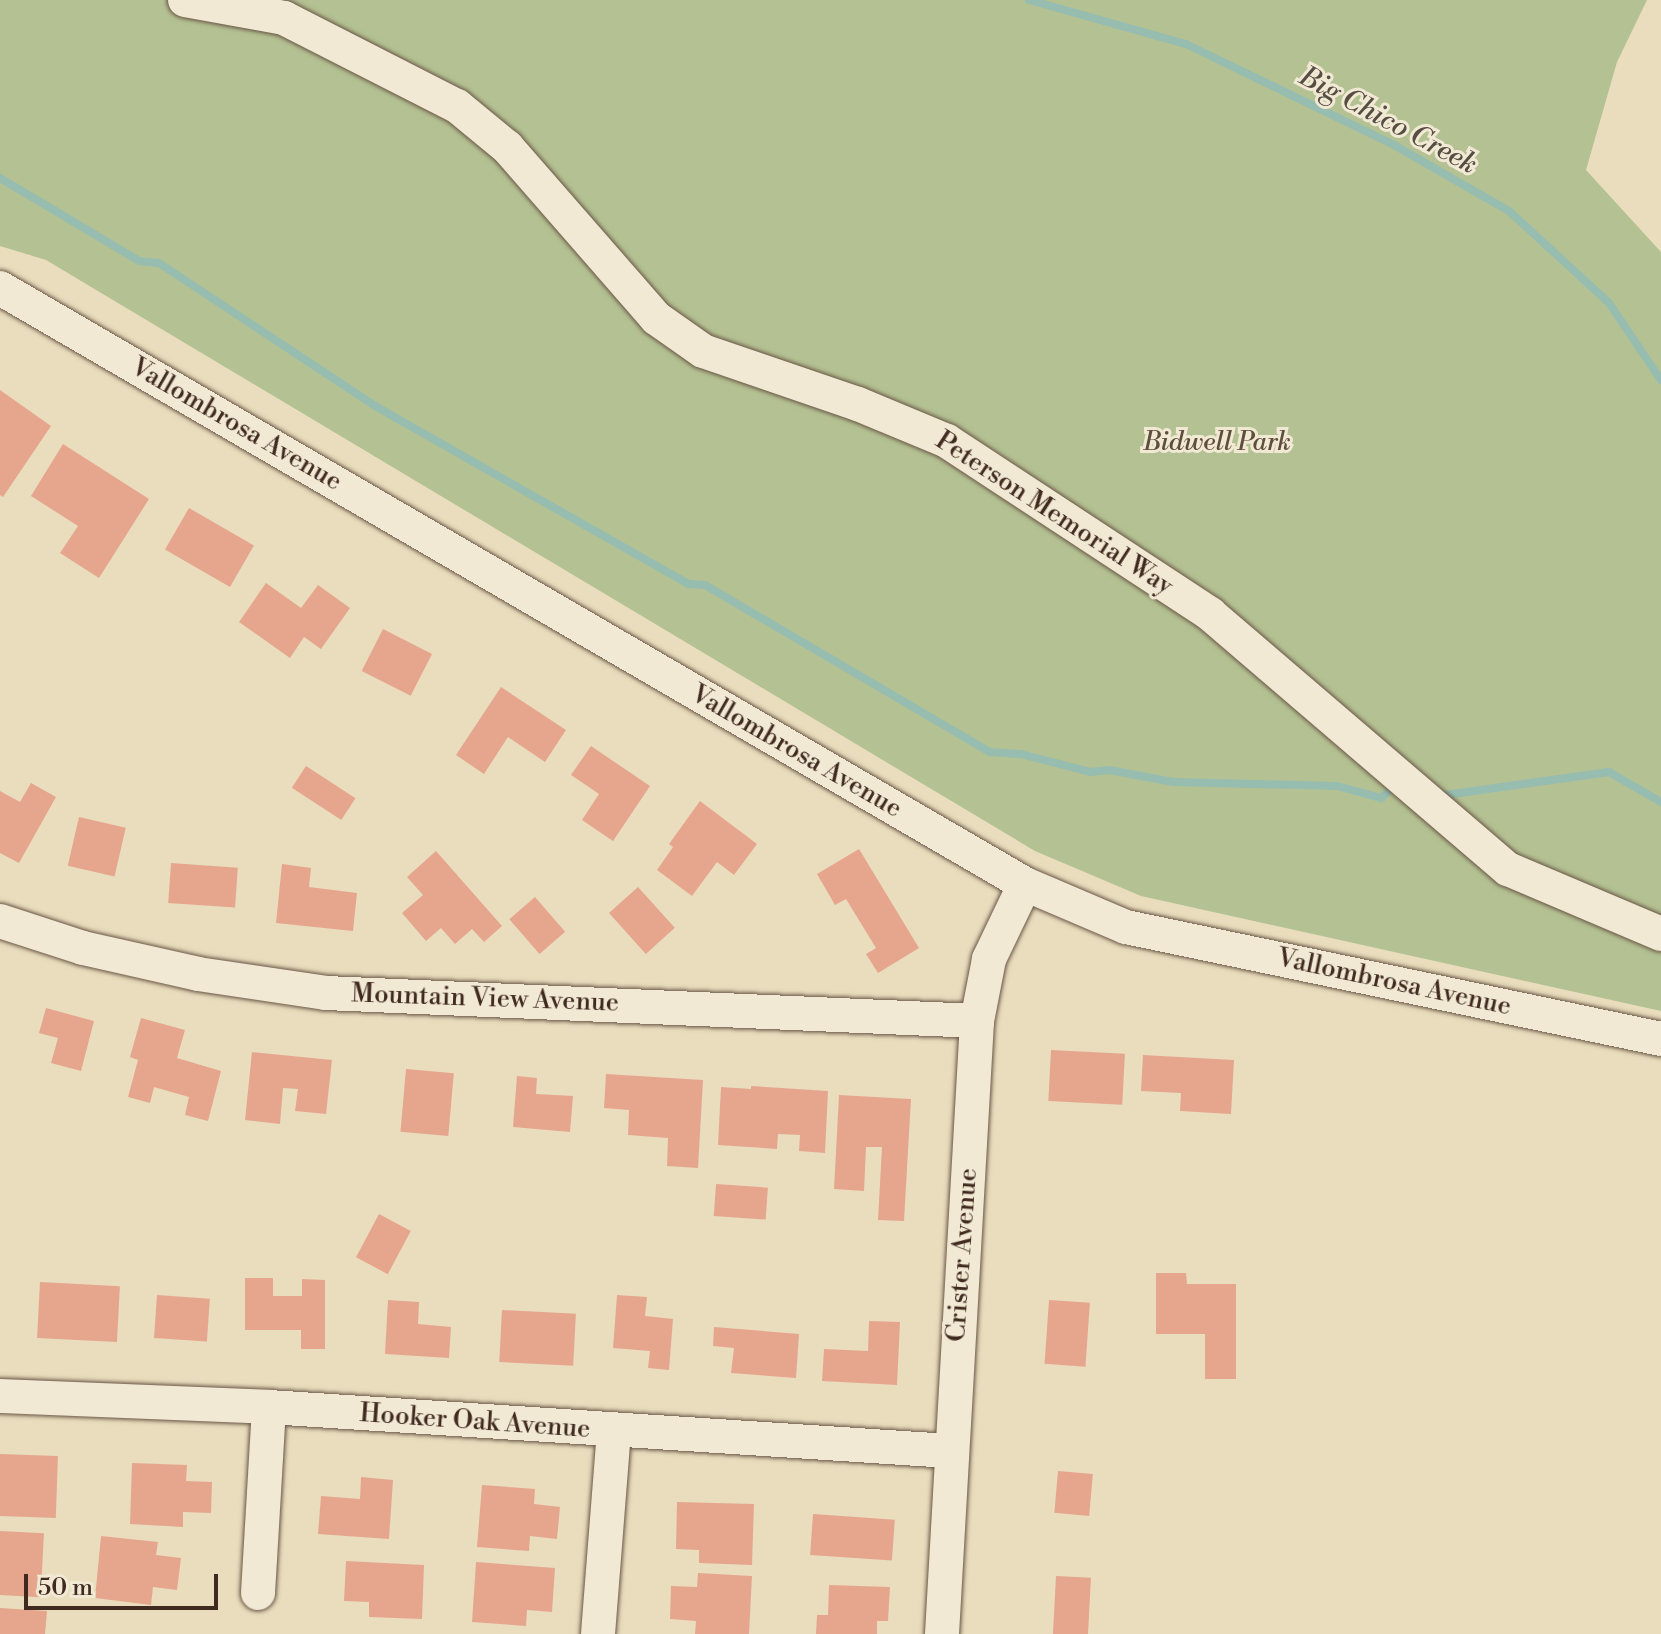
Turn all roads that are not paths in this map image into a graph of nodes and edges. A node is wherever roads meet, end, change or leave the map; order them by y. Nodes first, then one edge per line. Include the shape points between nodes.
1 (185, 0) edge
2 (0, 288) edge
3 (1025, 884) junction
4 (0, 921) edge
5 (1661, 934) edge
6 (977, 1021) junction
7 (1661, 1039) edge
8 (0, 1396) edge
9 (269, 1407) junction
10 (614, 1432) junction
11 (950, 1451) junction
12 (258, 1593) dead end
13 (598, 1634) edge
14 (942, 1634) edge

1 - 5 street, Peterson Memorial Way via 284,18 457,106 507,147 656,318 703,351 947,441 1210,614 1508,869
2 - 3 street, Vallombrosa Avenue
3 - 6 street, Crister Avenue via 989,959
3 - 7 street, Vallombrosa Avenue via 1126,927
4 - 6 street, Mountain View Avenue via 83,948 198,974 326,993
6 - 11 street, Crister Avenue
8 - 9 street, Hooker Oak Avenue
9 - 10 street, Hooker Oak Avenue
9 - 12 street
10 - 11 street, Hooker Oak Avenue
10 - 13 street
11 - 14 street, Crister Avenue

